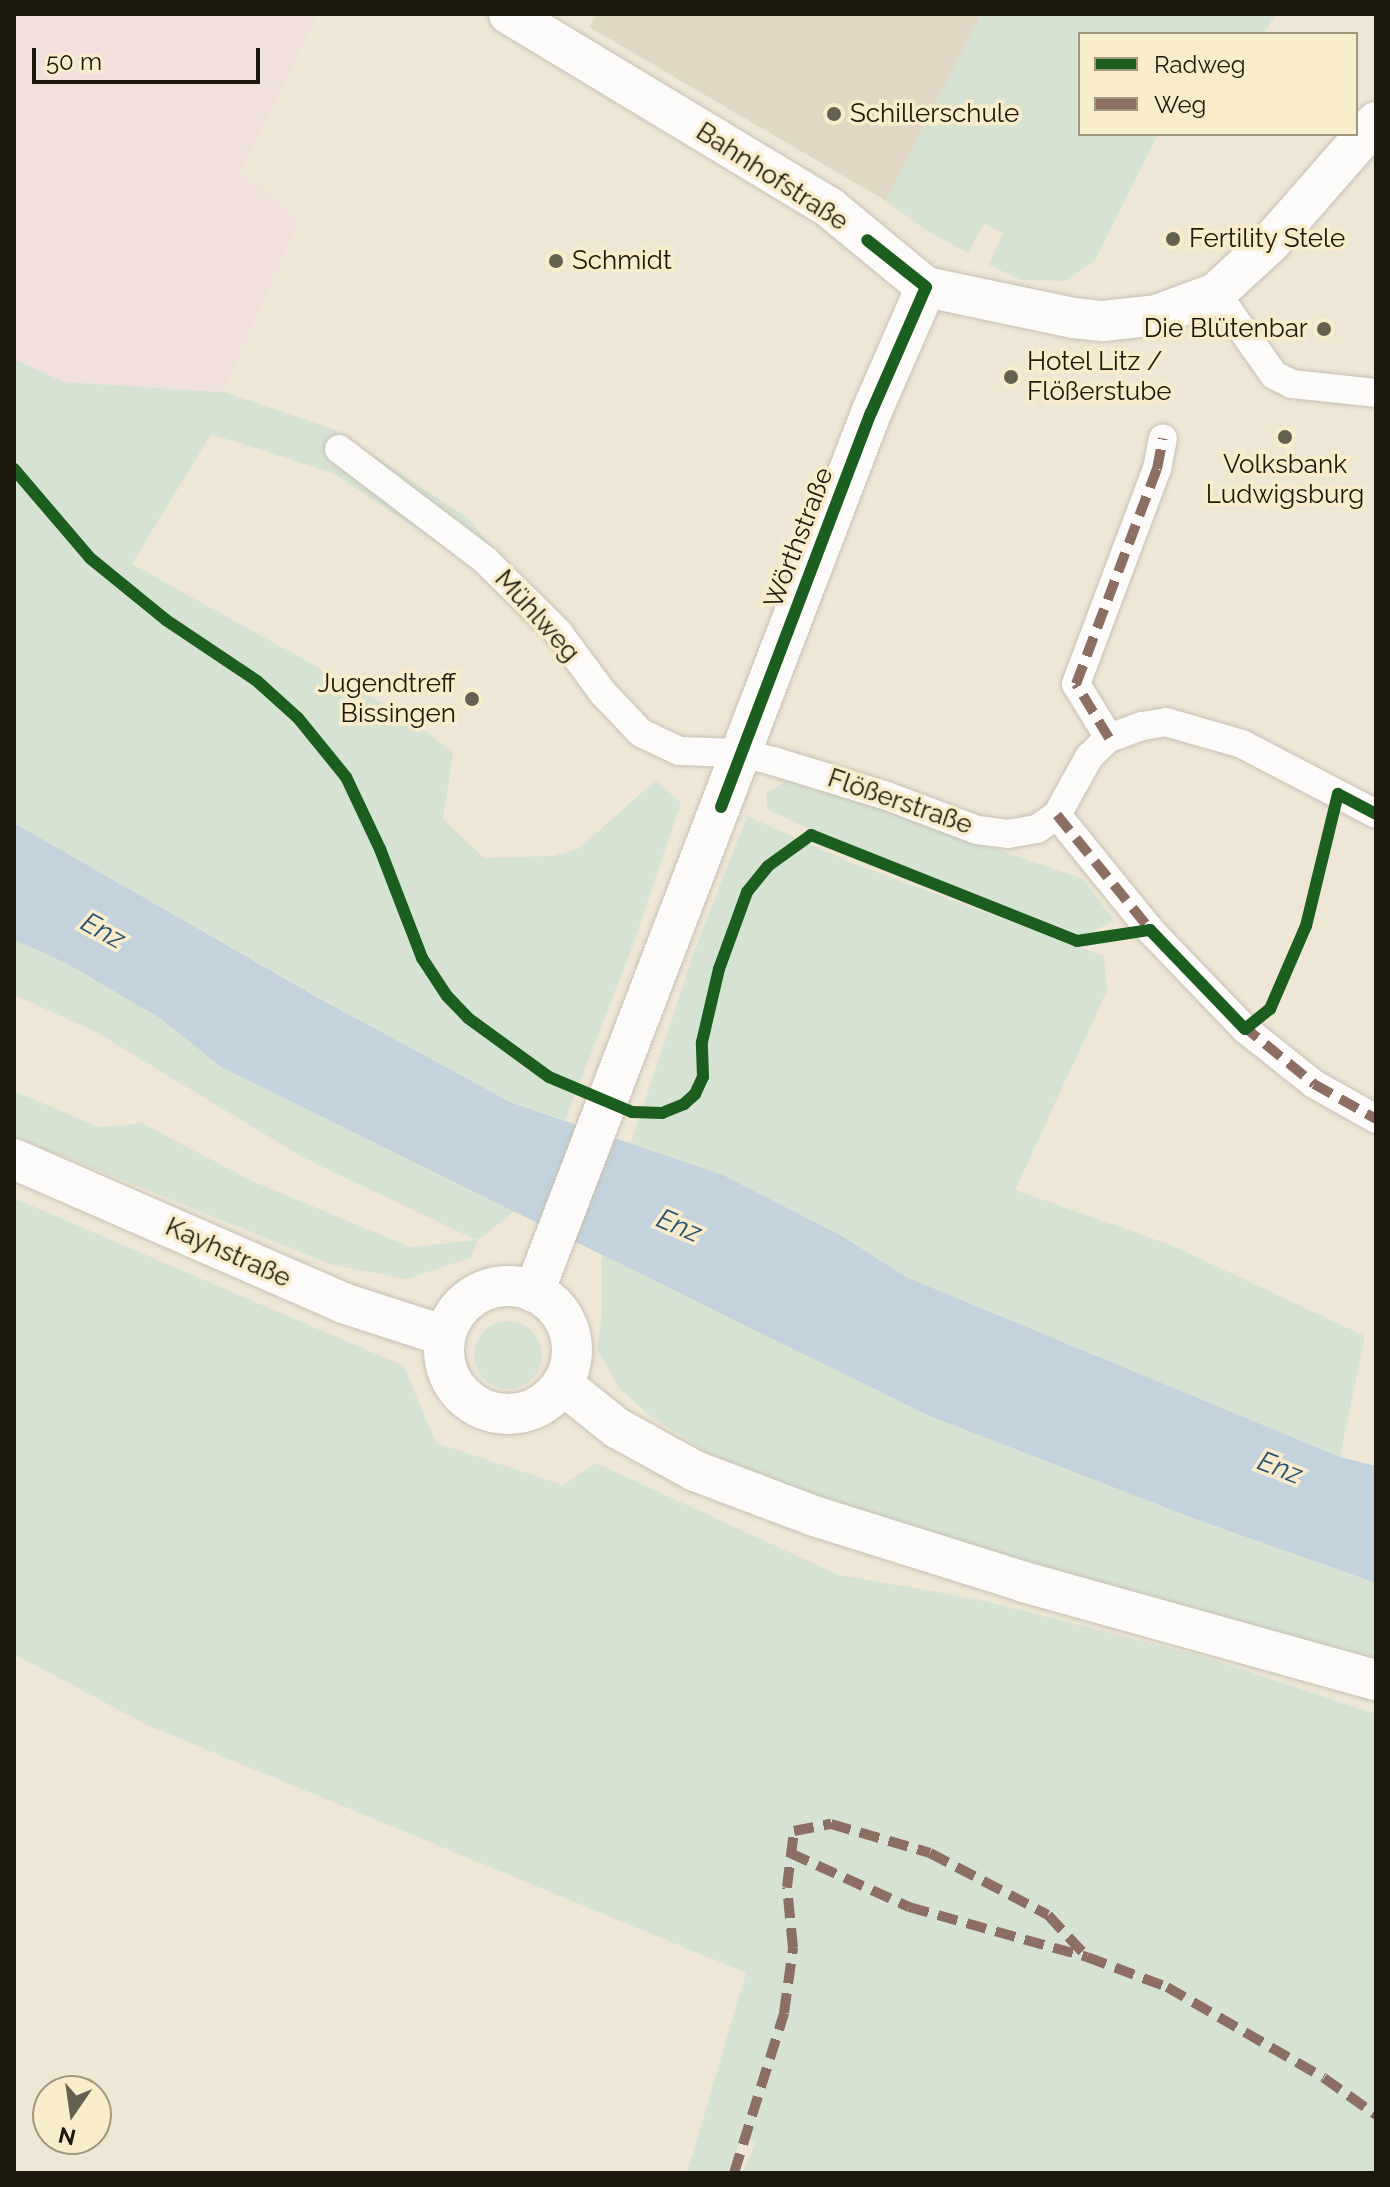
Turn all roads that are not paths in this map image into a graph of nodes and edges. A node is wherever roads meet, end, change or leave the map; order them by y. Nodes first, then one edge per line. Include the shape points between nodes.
1 (509, 14) edge
2 (1376, 122) edge
3 (926, 287) junction
4 (1216, 293) junction
5 (1376, 393) edge
6 (1163, 439) dead end
7 (339, 449) dead end
8 (1109, 738) junction
9 (741, 753) junction
10 (1376, 814) edge
11 (1057, 815) junction
12 (1376, 1119) edge
13 (14, 1159) edge
14 (539, 1282) junction
15 (445, 1336) junction
16 (562, 1384) junction
17 (1376, 1680) edge

1 - 3 street, Bahnhofstraße via 830,208
2 - 4 street via 1270,243
3 - 4 street, Bahnhofstraße via 1045,314 1103,321 1157,315
3 - 9 street, Wörthstraße via 871,413
4 - 5 street via 1274,375 1292,384
6 - 8 street via 1152,482 1076,684
7 - 9 street, Mühlweg via 485,560 558,632 641,733 679,751
8 - 10 street via 1166,722 1201,730 1242,744
8 - 11 street via 1089,757
9 - 11 street, Flößerstraße via 887,796 977,830 1008,834 1037,829
9 - 14 street, Wörthstraße
11 - 12 street via 1150,930 1245,1029 1314,1084
13 - 15 street, Kayhstraße via 343,1303
14 - 15 street via 479,1293 464,1304
14 - 16 street via 566,1323 572,1345
15 - 16 street via 444,1361 453,1385 471,1403 494,1413 519,1414 542,1405
16 - 17 street via 617,1428 695,1471 814,1516 1024,1582

